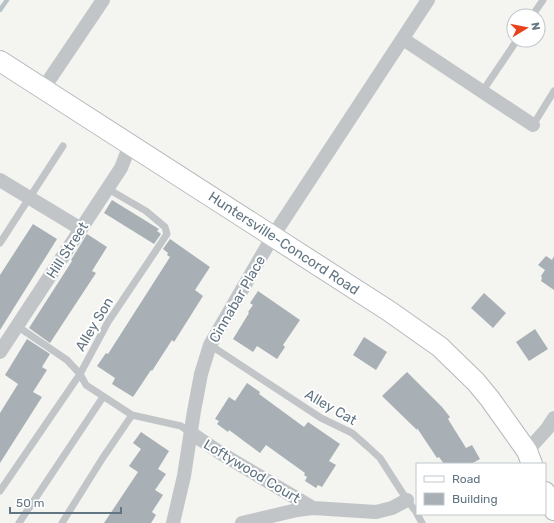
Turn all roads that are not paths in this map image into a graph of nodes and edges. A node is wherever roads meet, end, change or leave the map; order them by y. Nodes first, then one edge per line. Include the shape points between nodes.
1 (103, 0) edge
2 (425, 1) edge
3 (403, 39) junction
4 (511, 48) edge
5 (0, 61) edge
6 (43, 88) junction
7 (554, 91) edge
8 (482, 92) junction
9 (533, 125) joint
10 (130, 145) junction
11 (63, 146) dead end
12 (0, 180) edge
13 (108, 189) junction
14 (29, 198) junction
15 (81, 229) junction
16 (273, 236) junction
17 (0, 243) edge
18 (17, 326) junction
19 (210, 345) junction
20 (0, 352) edge
21 (80, 374) junction
22 (102, 397) junction
23 (132, 416) junction
24 (554, 418) edge
25 (190, 433) junction
26 (530, 458) edge
27 (0, 491) edge
28 (546, 494) edge
29 (407, 500) junction
30 (314, 508) junction
31 (554, 510) edge
32 (416, 513) edge
33 (19, 523) edge
34 (62, 523) edge
35 (173, 523) edge
36 (242, 523) edge

1 - 6 street
2 - 3 street, Cinnabar Place
3 - 8 street
3 - 16 street, Cinnabar Place
4 - 8 lane
5 - 6 main road, Huntersville-Concord Road
6 - 10 main road, Huntersville-Concord Road
7 - 9 lane
8 - 9 street
10 - 13 street, Hill Street via 121,168
10 - 16 main road, Huntersville-Concord Road
11 - 14 lane
12 - 14 street
13 - 15 street, Hill Street
13 - 21 lane, Alley Son via 146,211 165,227 167,234 108,322
14 - 15 street
14 - 17 lane
15 - 18 street, Hill Street
16 - 19 street, Cinnabar Place
16 - 26 main road, Huntersville-Concord Road via 440,347 490,399
18 - 20 street, Hill Street
18 - 21 lane via 67,360
19 - 25 street, Cinnabar Place via 201,374
19 - 29 lane, Alley Cat via 321,418 352,433 380,458
21 - 22 lane via 86,385
21 - 27 lane, Alley Son
22 - 23 lane
22 - 33 lane
23 - 25 lane via 182,426
23 - 34 lane
24 - 26 street
25 - 30 street, Loftywood Court
25 - 35 street, Cinnabar Place via 184,476
28 - 31 main road
29 - 30 street via 392,508 376,512
29 - 32 lane, Alley Cat
30 - 36 street

